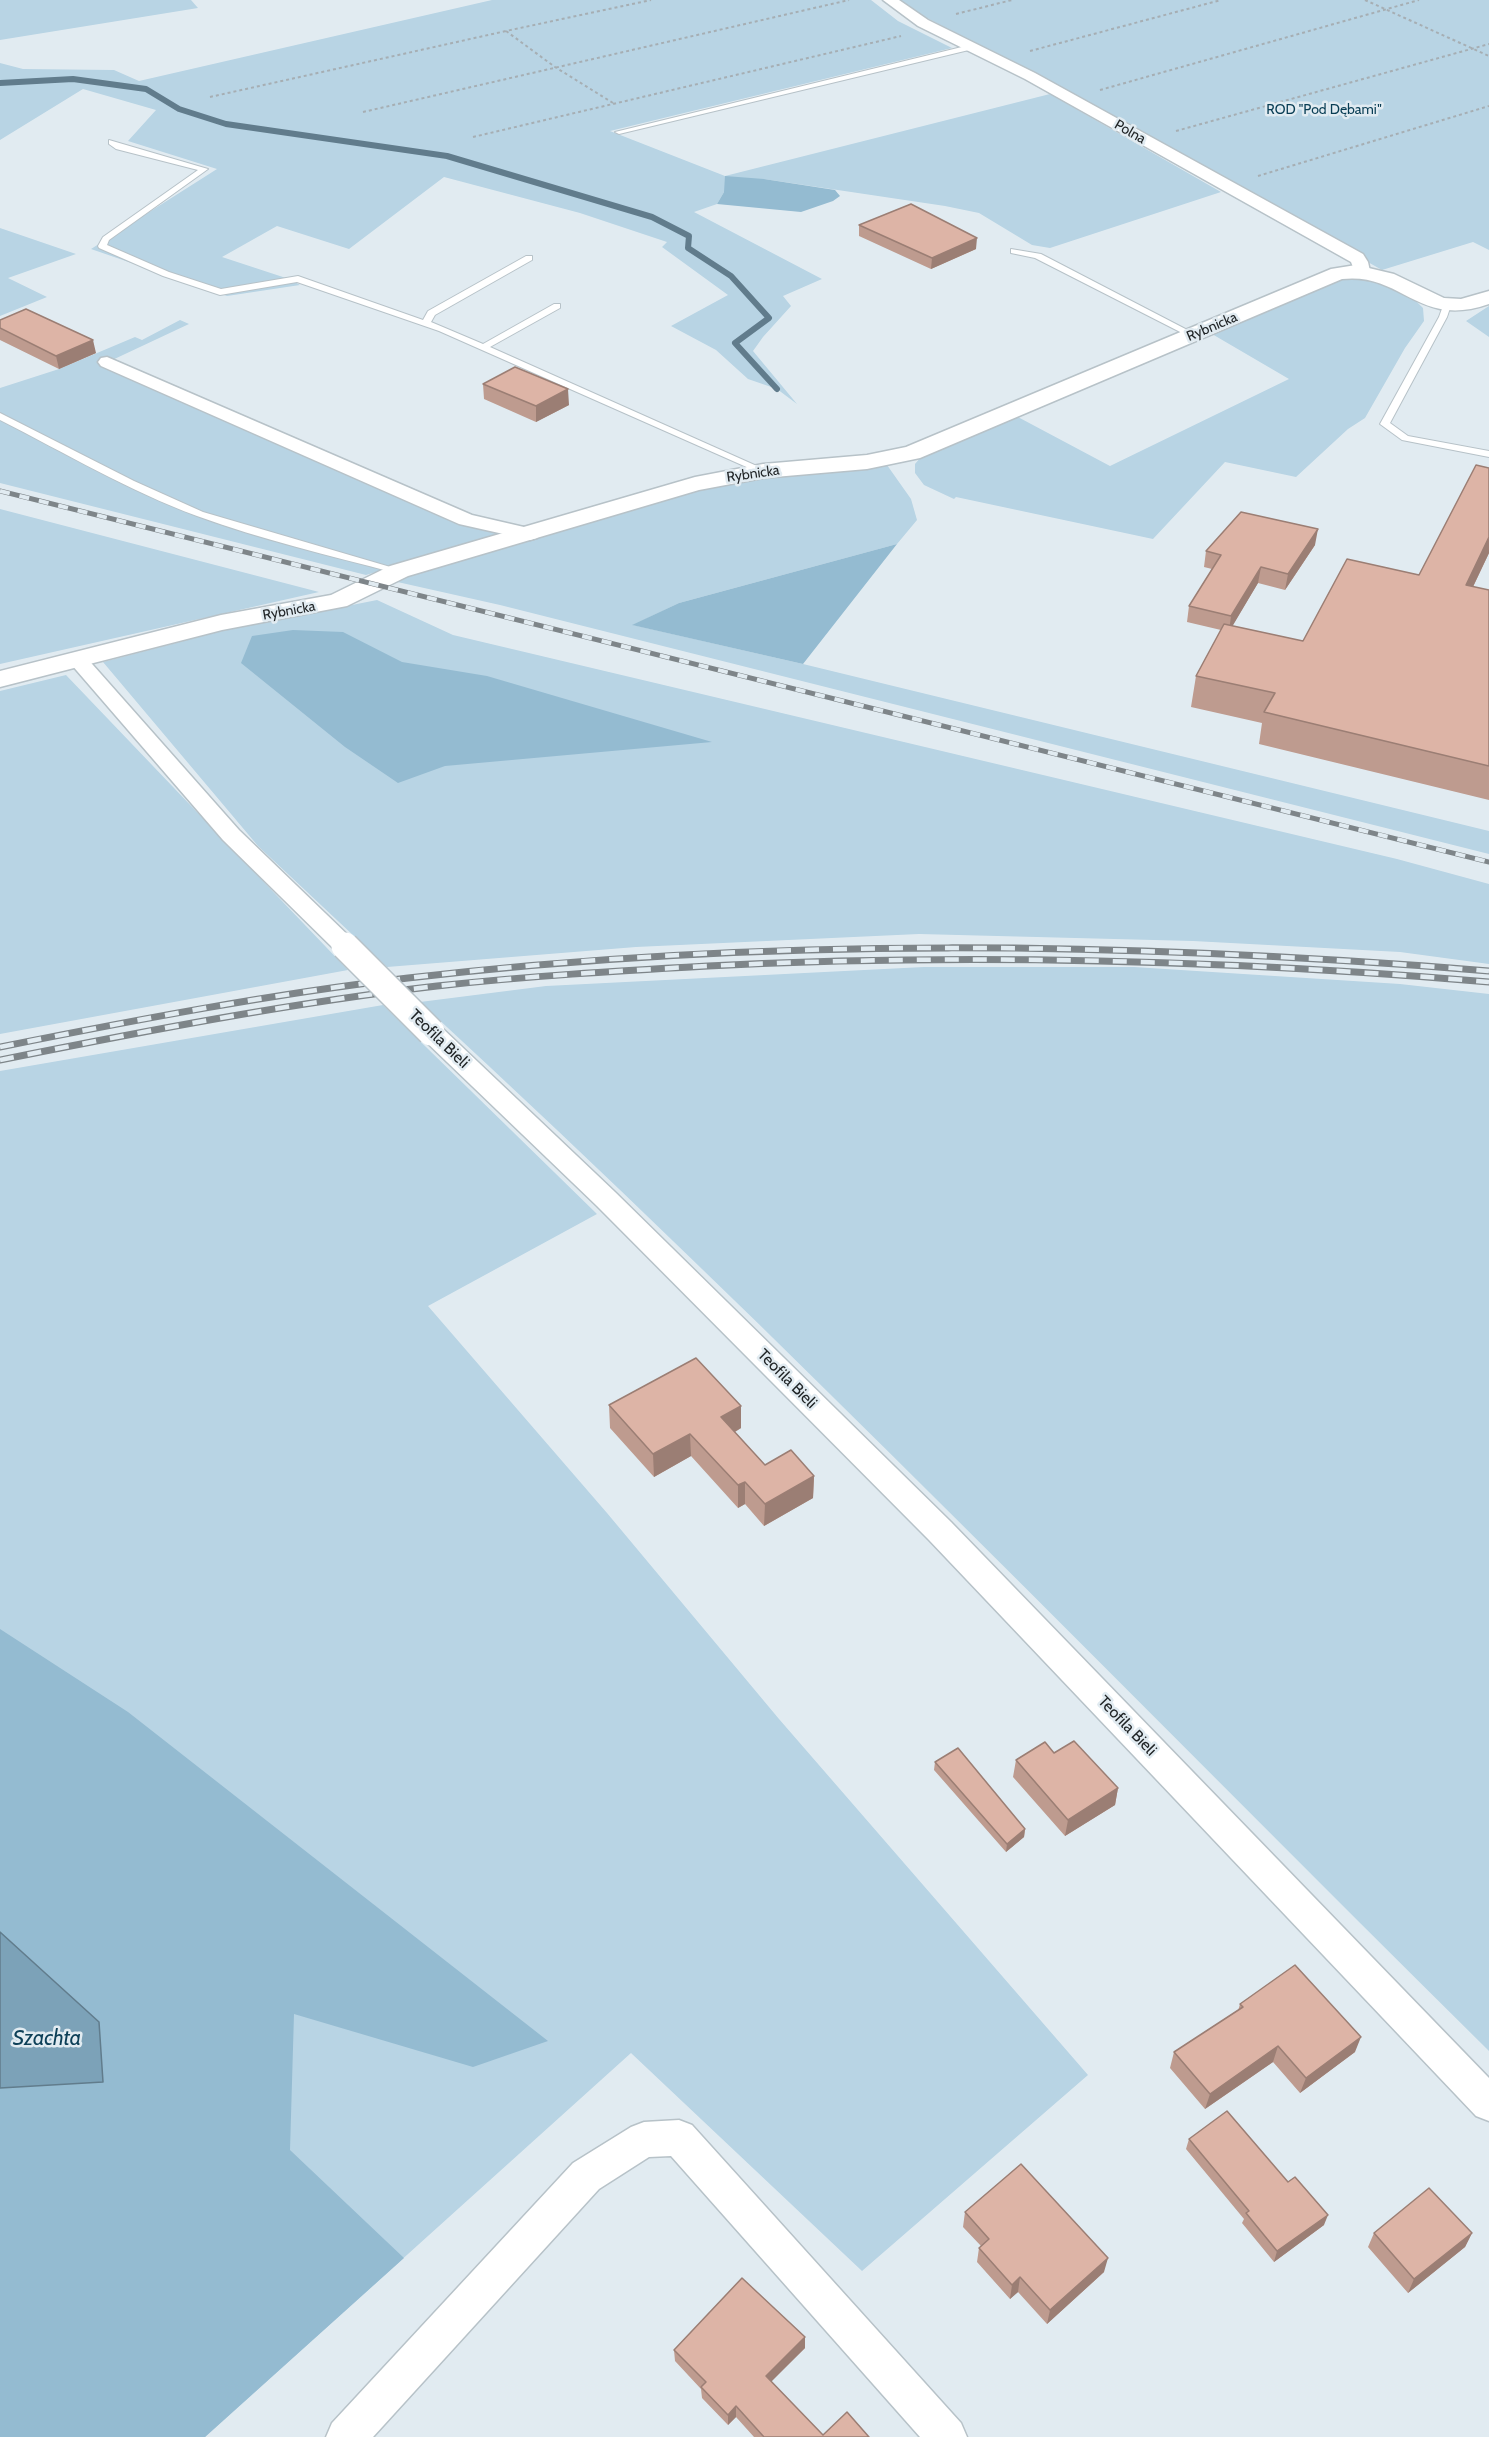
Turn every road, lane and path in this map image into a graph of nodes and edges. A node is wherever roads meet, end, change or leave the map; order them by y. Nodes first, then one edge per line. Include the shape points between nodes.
1 (651, 0) edge
2 (849, 0) edge
3 (890, 0) edge
4 (1012, 0) edge
5 (1221, 0) edge
6 (1365, 0) edge
7 (1419, 0) edge
8 (1387, 10) junction
9 (953, 15) dead end
10 (933, 28) junction
11 (506, 32) junction
12 (1489, 44) edge
13 (970, 47) junction
14 (1475, 49) junction
15 (1023, 53) dead end
16 (1489, 56) edge
17 (555, 68) junction
18 (1100, 90) dead end
19 (210, 97) dead end
20 (614, 104) junction
21 (1489, 106) edge
22 (363, 112) dead end
23 (619, 132) dead end
24 (1172, 132) dead end
25 (473, 137) dead end
26 (112, 142) dead end
27 (1257, 177) dead end
28 (1014, 251) dead end
29 (530, 258) dead end
30 (1362, 271) junction
31 (1489, 297) edge
32 (1447, 305) junction
33 (557, 306) dead end
34 (426, 323) junction
35 (1193, 335) junction
36 (483, 347) junction
37 (107, 362) dead end
38 (0, 416) edge
39 (1489, 454) edge
40 (763, 471) junction
41 (530, 534) junction
42 (399, 571) junction
43 (78, 660) junction
44 (0, 679) edge
45 (1489, 2104) edge
46 (346, 2437) edge
47 (947, 2437) edge

1 - 11 path
2 - 17 path
3 - 10 street, Polna
4 - 9 path
5 - 15 path
6 - 8 path
7 - 8 path
8 - 14 path
8 - 18 path
10 - 13 street, Polna
10 - 20 path
11 - 17 path
11 - 19 path
12 - 14 path
13 - 23 lane
13 - 30 street, Polna via 1011,65 1357,258
14 - 16 path
14 - 24 path via 1416,62
17 - 20 path
17 - 22 path
20 - 25 path
21 - 27 path
26 - 34 lane via 118,147 204,169 106,239 102,246 112,253 220,292 298,279
28 - 35 lane via 1038,256
29 - 34 lane via 431,314
30 - 32 street, Rybnicka via 1383,275 1426,299
30 - 35 street, Rybnicka via 1329,276
31 - 32 street, Rybnicka via 1467,305
32 - 39 lane via 1386,424 1405,438
33 - 36 lane
34 - 36 lane
35 - 40 street, Rybnicka via 912,453 867,462
36 - 40 lane
37 - 41 street via 466,520
38 - 42 lane via 200,514
40 - 41 street, Rybnicka via 685,486
41 - 42 street, Rybnicka
42 - 43 street, Rybnicka via 353,595 321,606 221,623
43 - 44 street, Rybnicka
43 - 45 street, Teofila Bieli, bridge via 231,835 940,1531
46 - 47 street via 586,2176 644,2140 679,2138

